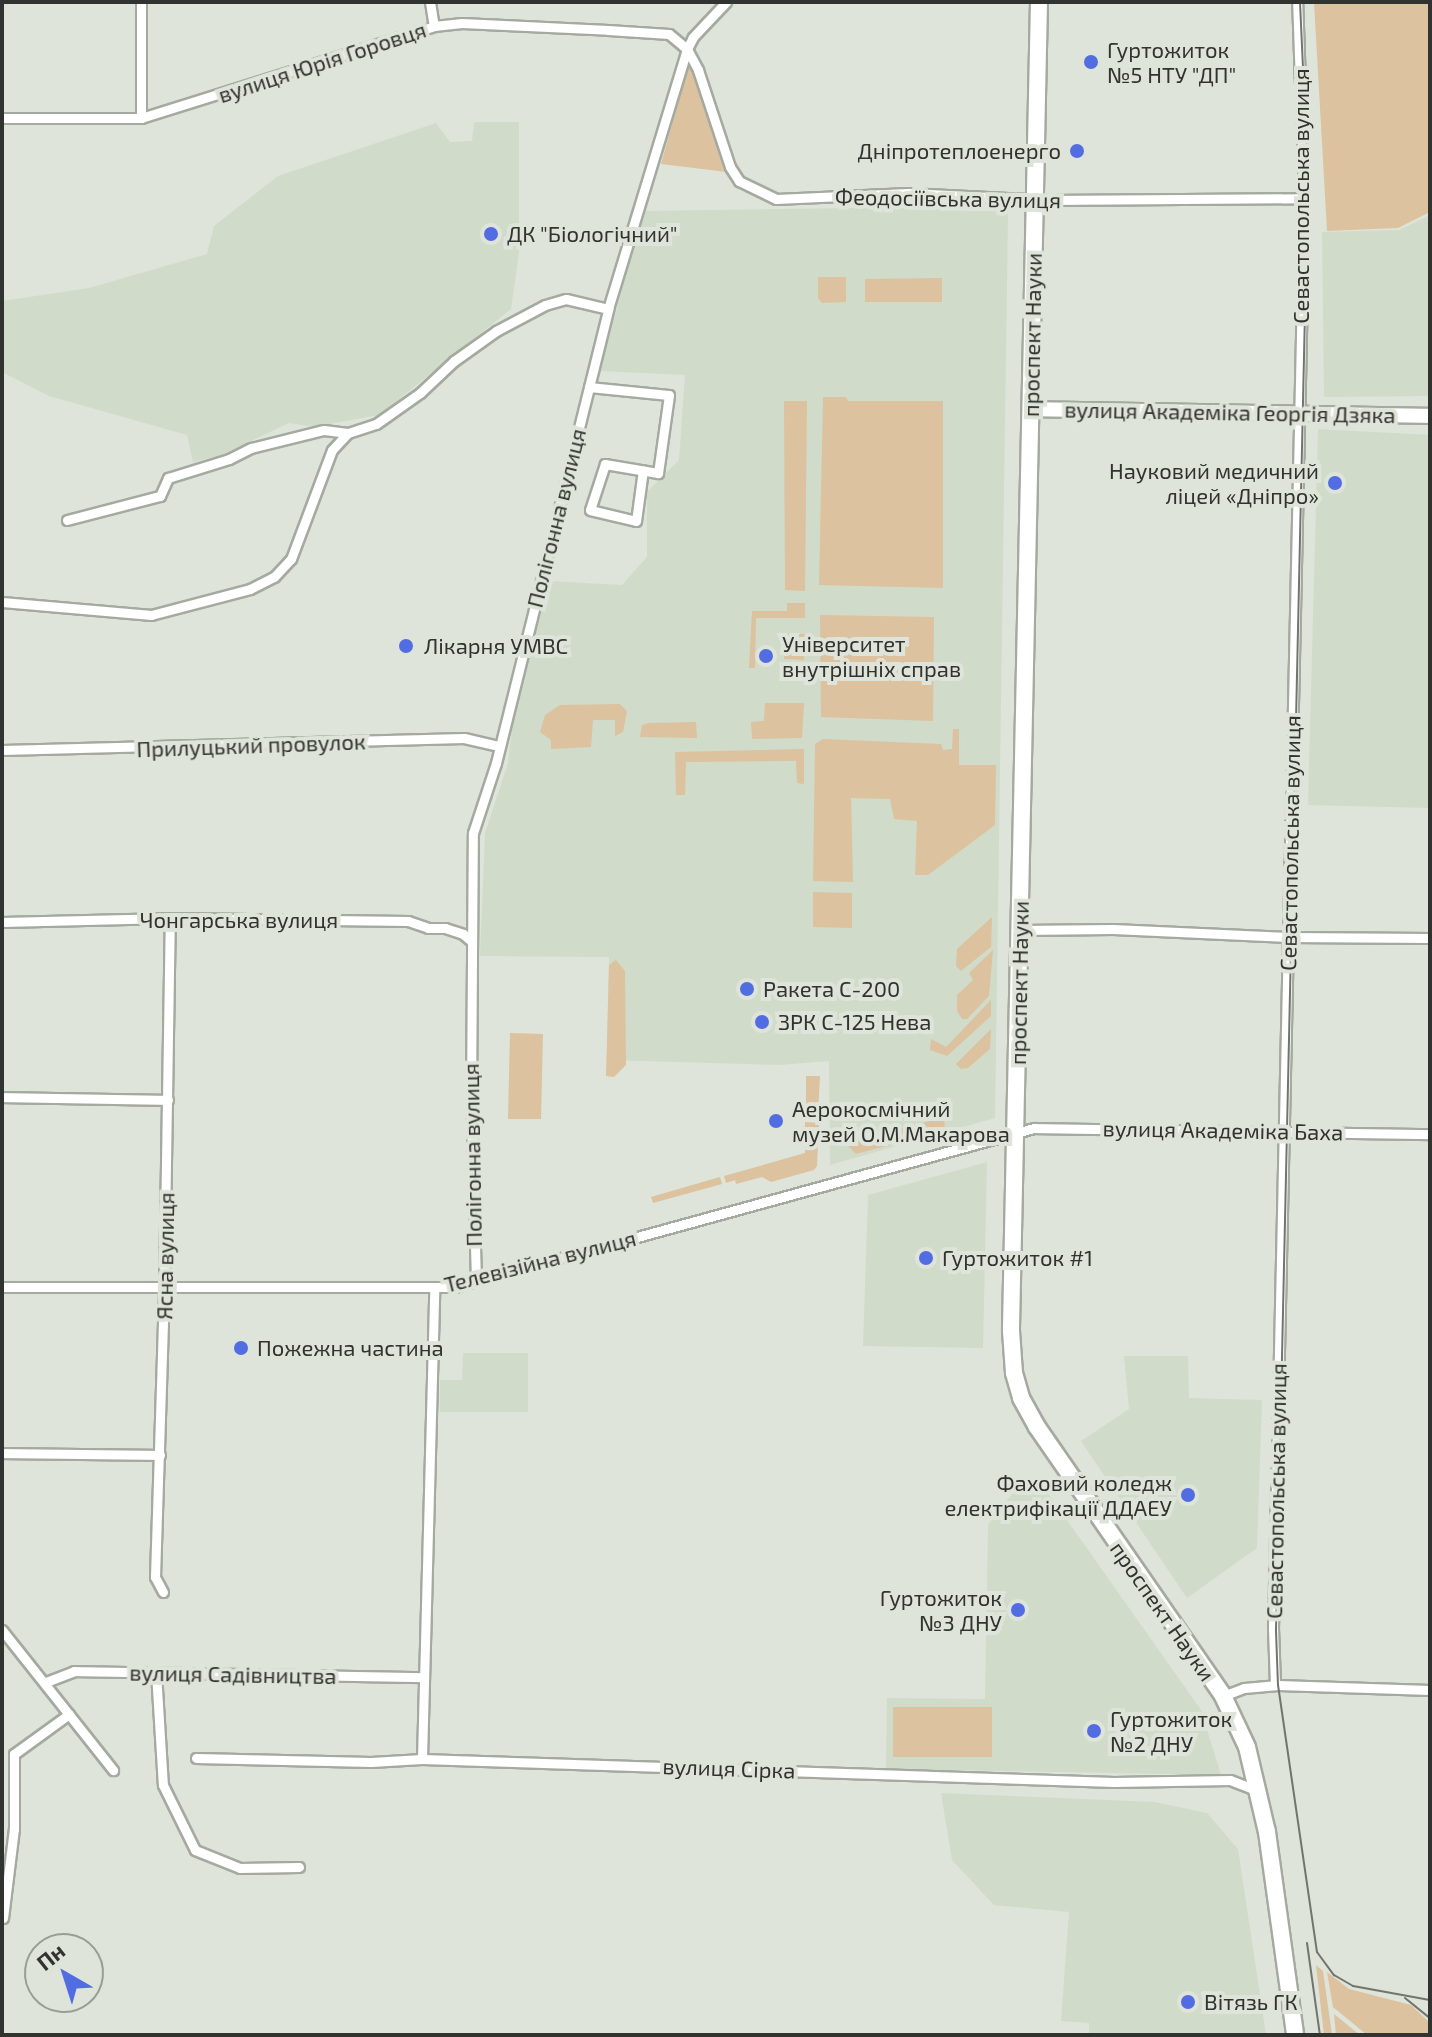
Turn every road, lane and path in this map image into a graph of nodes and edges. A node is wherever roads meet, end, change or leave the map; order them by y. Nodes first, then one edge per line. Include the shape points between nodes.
1 (141, 2) edge
2 (430, 2) edge
3 (726, 2) edge
4 (1039, 2) edge
5 (1297, 2) edge
6 (434, 26) junction
7 (687, 49) junction
8 (2, 118) edge
9 (141, 118) junction
10 (1034, 198) junction
11 (1304, 198) junction
12 (608, 309) junction
13 (589, 387) junction
14 (1030, 409) junction
15 (1299, 414) junction
16 (1430, 416) edge
17 (348, 433) junction
18 (643, 470) junction
19 (67, 520) dead end
20 (2, 602) edge
21 (499, 746) junction
22 (2, 750) edge
23 (170, 918) junction
24 (2, 922) edge
25 (1020, 930) junction
26 (1288, 937) junction
27 (1430, 938) edge
28 (471, 941) junction
29 (2, 1097) edge
30 (168, 1100) junction
31 (1016, 1132) junction
32 (1284, 1132) junction
33 (1430, 1134) edge
34 (476, 1281) junction
35 (2, 1287) edge
36 (434, 1288) junction
37 (164, 1290) junction
38 (2, 1453) edge
39 (160, 1455) junction
40 (163, 1592) dead end
41 (2, 1630) edge
42 (156, 1672) junction
43 (422, 1677) junction
44 (46, 1682) junction
45 (1275, 1685) junction
46 (1430, 1690) edge
47 (1223, 1696) junction
48 (69, 1714) junction
49 (196, 1758) dead end
50 (422, 1759) junction
51 (113, 1770) dead end
52 (1260, 1791) junction
53 (299, 1867) dead end
54 (3, 1918) edge
55 (1295, 2035) edge

1 - 9 street
2 - 6 street
3 - 7 street
4 - 10 main road, проспект Науки
5 - 11 street, Севастопольська вулиця
6 - 7 street, вулиця Юрія Горовця via 669,34
6 - 9 street, вулиця Юрія Горовця
7 - 10 street, Феодосіївська вулиця via 730,167 758,194 776,199 908,193
7 - 12 street, Полігонна вулиця
8 - 9 street, вулиця Юрія Горовця
10 - 11 street, Феодосіївська вулиця
10 - 14 main road, проспект Науки
11 - 15 street, Севастопольська вулиця
12 - 13 street, Полігонна вулиця
12 - 17 street via 566,299 545,305 496,331 376,424
13 - 18 street via 669,395 658,473
13 - 21 street, Полігонна вулиця
14 - 15 main road, вулиця Академіка Георгія Дзяка
14 - 25 main road, проспект Науки
15 - 16 main road, вулиця Академіка Георгія Дзяка
15 - 26 street, Севастопольська вулиця
17 - 19 street via 324,430 251,448 168,478 160,496
17 - 20 street via 332,450 291,559 274,577 250,589 151,615
18 - 18 street via 605,464 590,510 636,521
21 - 22 street, Прилуцький провулок via 464,738
21 - 28 street, Полігонна вулиця via 473,833
23 - 24 street, Чонгарська вулиця
23 - 28 street, Чонгарська вулиця via 408,921 445,928
23 - 30 street, Ясна вулиця
25 - 26 street
25 - 31 main road, проспект Науки
26 - 27 street
26 - 32 street, Севастопольська вулиця
28 - 34 street, Полігонна вулиця
29 - 30 street
30 - 37 street, Ясна вулиця
31 - 32 street, вулиця Академіка Баха via 1050,1127
31 - 34 street, Телевізійна вулиця
31 - 47 main road, проспект Науки via 1011,1353 1021,1398
32 - 33 street, вулиця Академіка Баха
32 - 45 street, Севастопольська вулиця
34 - 36 street, Телевізійна вулиця
35 - 37 street, Телевізійна вулиця
36 - 37 street, Телевізійна вулиця
36 - 43 street
37 - 39 street, Ясна вулиця
38 - 39 street
39 - 40 street, Ясна вулиця via 155,1577
41 - 44 street
42 - 43 street, вулиця Садівництва
42 - 44 street, вулиця Садівництва via 74,1671
42 - 53 street via 163,1785 195,1850 240,1868
43 - 50 street
44 - 48 street
45 - 46 street
45 - 47 street
47 - 52 main road, проспект Науки
48 - 51 street
48 - 54 street via 14,1754 14,1829
49 - 50 street, вулиця Сірка
50 - 52 street, вулиця Сірка via 1114,1782 1230,1780
52 - 55 main road, проспект Науки

